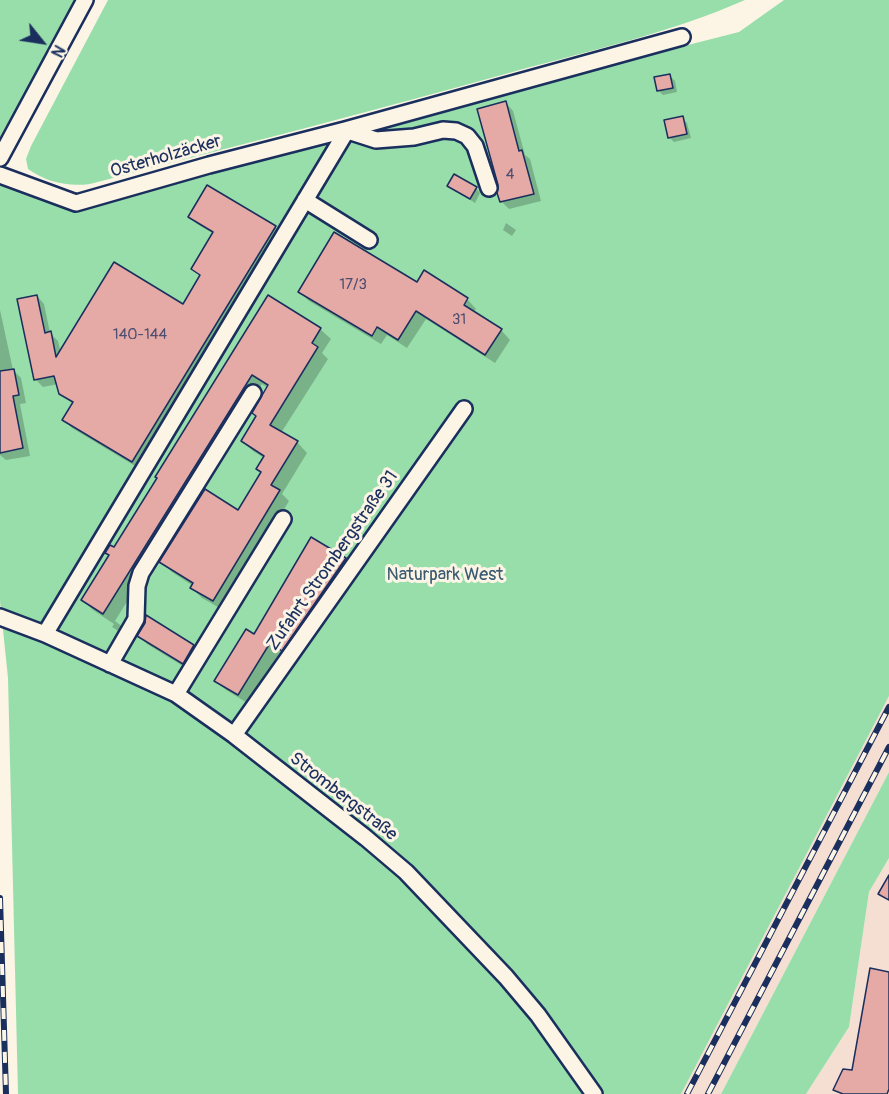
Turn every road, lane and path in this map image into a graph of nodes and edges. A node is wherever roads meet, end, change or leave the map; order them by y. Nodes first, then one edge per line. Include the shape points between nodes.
1 (85, 0) edge
2 (682, 37) dead end
3 (345, 130) junction
4 (0, 158) edge
5 (0, 175) edge
6 (489, 188) dead end
7 (305, 200) junction
8 (369, 240) dead end
9 (253, 393) dead end
10 (464, 409) dead end
11 (283, 519) dead end
12 (0, 617) edge
13 (45, 634) junction
14 (110, 664) junction
15 (176, 694) junction
16 (234, 735) junction
17 (594, 1094) edge

1 - 4 street
2 - 3 street, Osterholzäcker
3 - 5 street, Osterholzäcker via 76,203
3 - 6 street via 376,140 456,130 476,146
3 - 7 street
7 - 8 street
7 - 13 street
9 - 14 street via 141,573 136,620
10 - 16 street, Zufahrt Strombergstraße 31
11 - 15 street
12 - 13 street, Strombergstraße
13 - 14 street, Strombergstraße
14 - 15 street, Strombergstraße
15 - 16 street, Strombergstraße
16 - 17 street, Strombergstraße via 406,872 506,977

